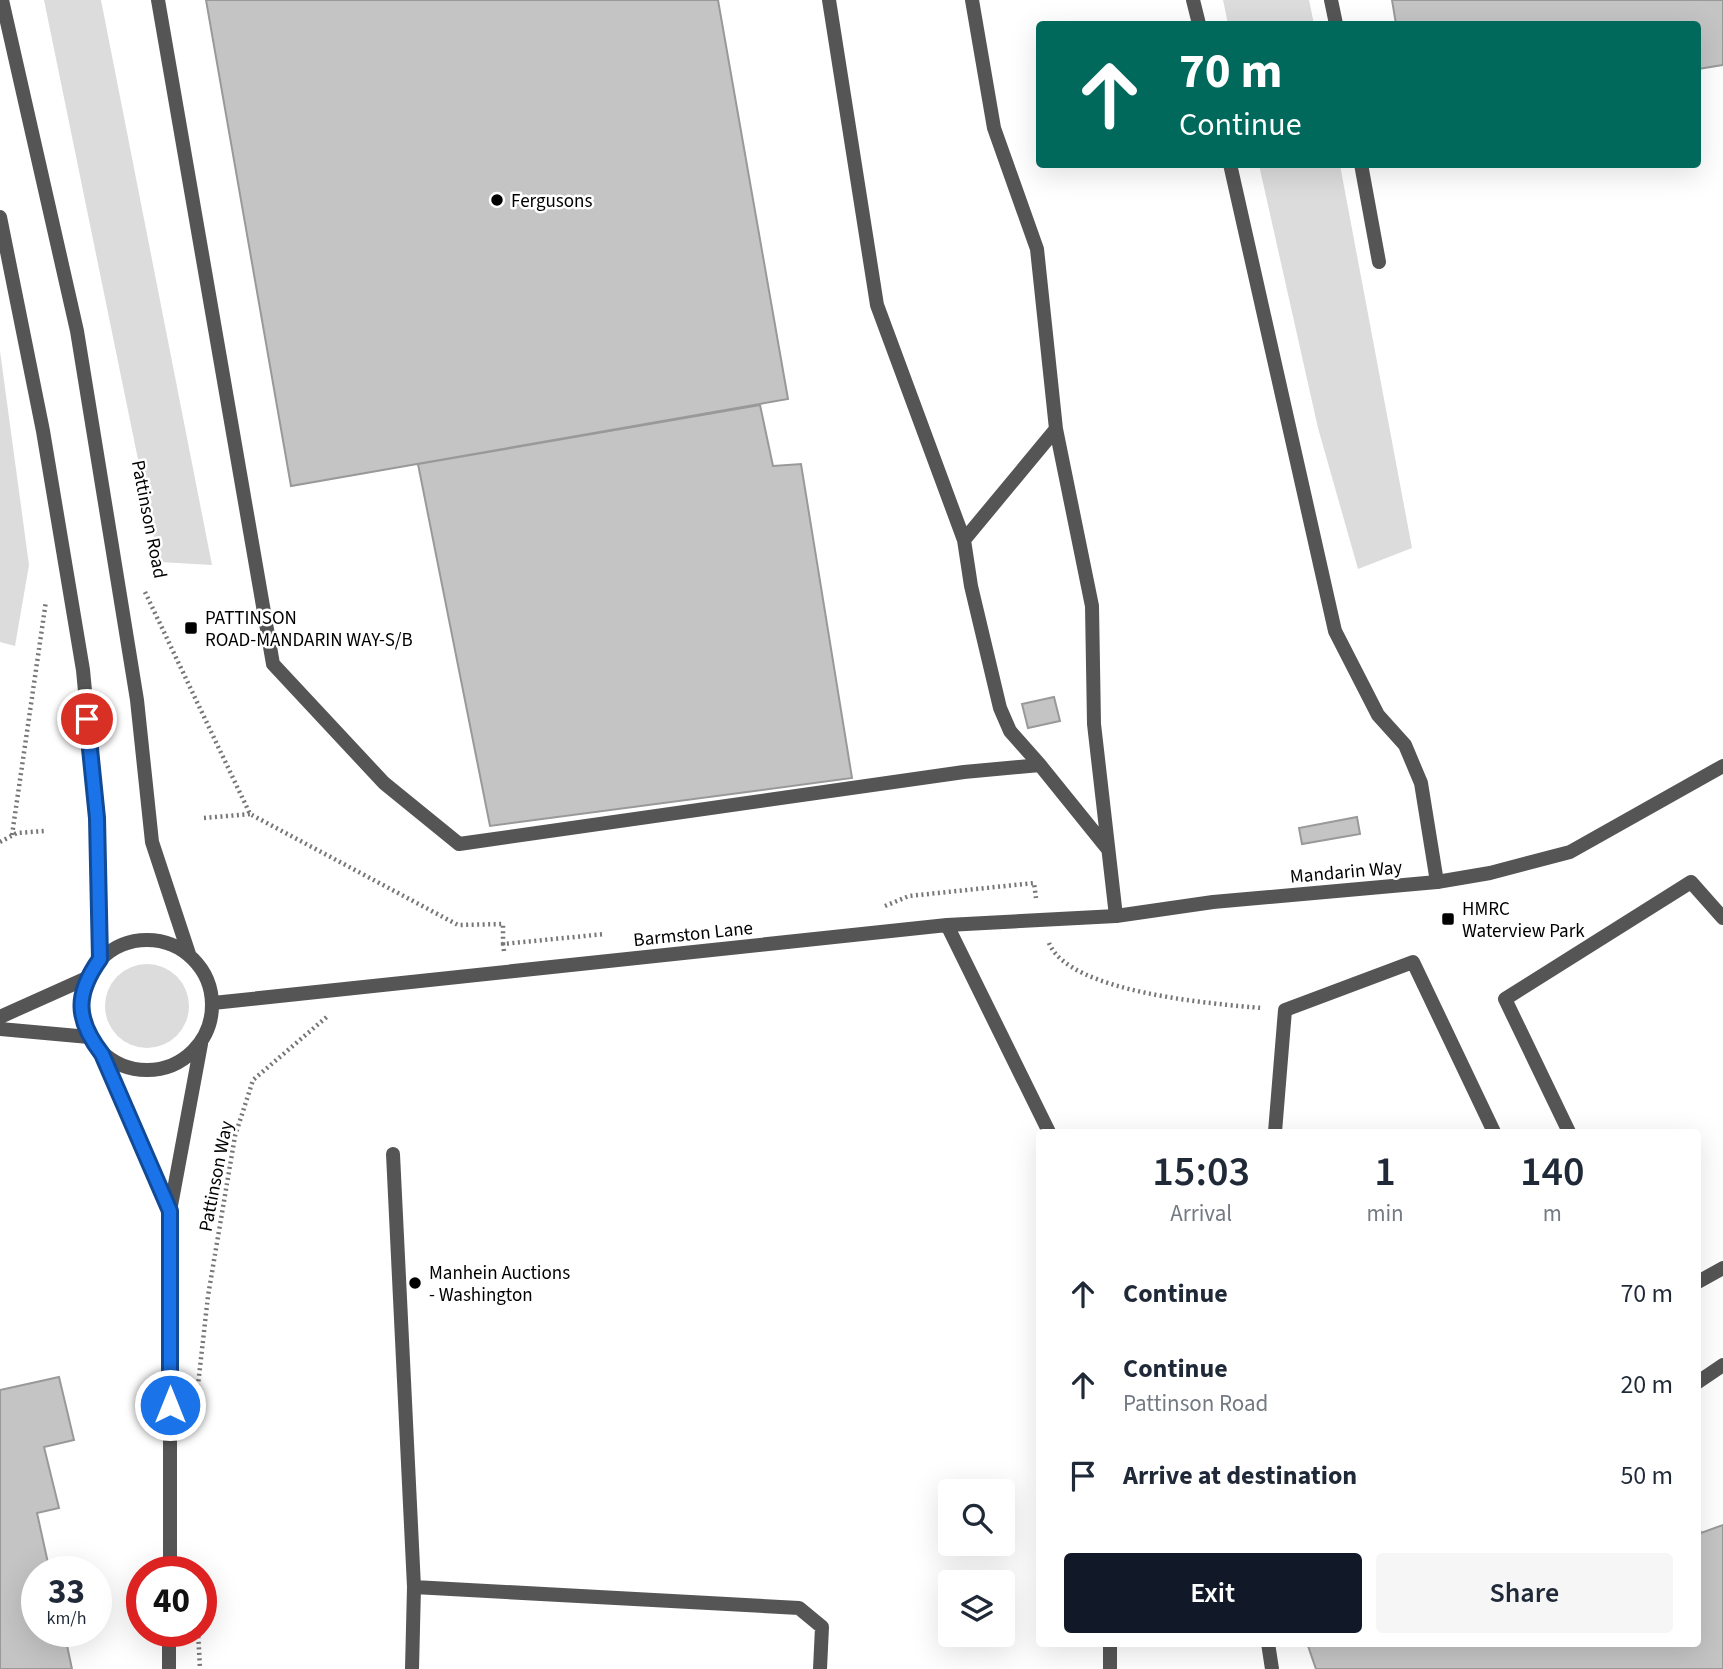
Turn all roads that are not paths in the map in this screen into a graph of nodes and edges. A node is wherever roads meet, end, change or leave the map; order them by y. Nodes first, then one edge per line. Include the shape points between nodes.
1 (2, 0) edge
2 (158, 0) edge
3 (829, 0) edge
4 (972, 0) edge
5 (1193, 0) edge
6 (1332, 0) edge
7 (1198, 21) edge
8 (1336, 21) edge
9 (1231, 168) edge
10 (1362, 168) edge
11 (0, 217) edge
12 (1379, 262) dead end
13 (1056, 429) junction
14 (964, 540) junction
15 (1040, 765) junction
16 (1723, 766) edge
17 (1107, 848) junction
18 (1437, 882) junction
19 (1116, 916) junction
20 (1723, 918) edge
21 (947, 925) junction
22 (189, 954) junction
23 (100, 959) junction
24 (87, 978) junction
25 (213, 1003) junction
26 (0, 1017) edge
27 (0, 1029) edge
28 (89, 1037) junction
29 (201, 1044) junction
30 (102, 1054) junction
31 (1048, 1129) edge
32 (1275, 1129) edge
33 (1493, 1129) edge
34 (1568, 1129) edge
35 (393, 1154) dead end
36 (170, 1211) junction
37 (1723, 1268) edge
38 (1701, 1280) edge
39 (1723, 1365) edge
40 (1701, 1380) edge
41 (170, 1556) edge
42 (414, 1587) junction
43 (170, 1647) edge
44 (1110, 1647) edge
45 (1269, 1647) edge
46 (169, 1669) edge
47 (412, 1669) edge
48 (820, 1669) edge
49 (1110, 1669) edge
50 (1272, 1669) edge

1 - 22 street, Pattinson Road via 77,331 138,701 152,842
2 - 15 street via 272,664 384,783 459,844
3 - 14 street via 877,305
4 - 13 street via 994,128 1037,249
5 - 7 street
6 - 8 street
9 - 18 street via 1335,631 1378,715 1405,745 1420,783
10 - 12 street
11 - 23 street via 43,431 83,670 97,818
13 - 14 street
13 - 17 street via 1092,606 1094,724
14 - 15 street via 1000,708 1010,731
15 - 17 street
16 - 18 street, Mandarin Way via 1570,852
17 - 19 street
18 - 19 street, Mandarin Way via 1213,902
19 - 21 street, Mandarin Way
20 - 34 street via 1691,882 1505,999
21 - 25 street, Barmston Lane
21 - 31 street
22 - 23 street via 162,941 139,940 114,948
22 - 25 street via 204,971
23 - 24 street
24 - 26 street
24 - 28 street via 82,1015
25 - 29 street via 210,1026
27 - 28 street
28 - 30 street
29 - 30 street via 180,1062 154,1071 121,1066
29 - 36 street
30 - 36 street
32 - 33 street via 1286,1010 1413,962
35 - 42 street
36 - 41 street
37 - 38 street
39 - 40 street
42 - 47 street
42 - 48 street via 799,1608 822,1627
43 - 46 street
44 - 49 street
45 - 50 street

